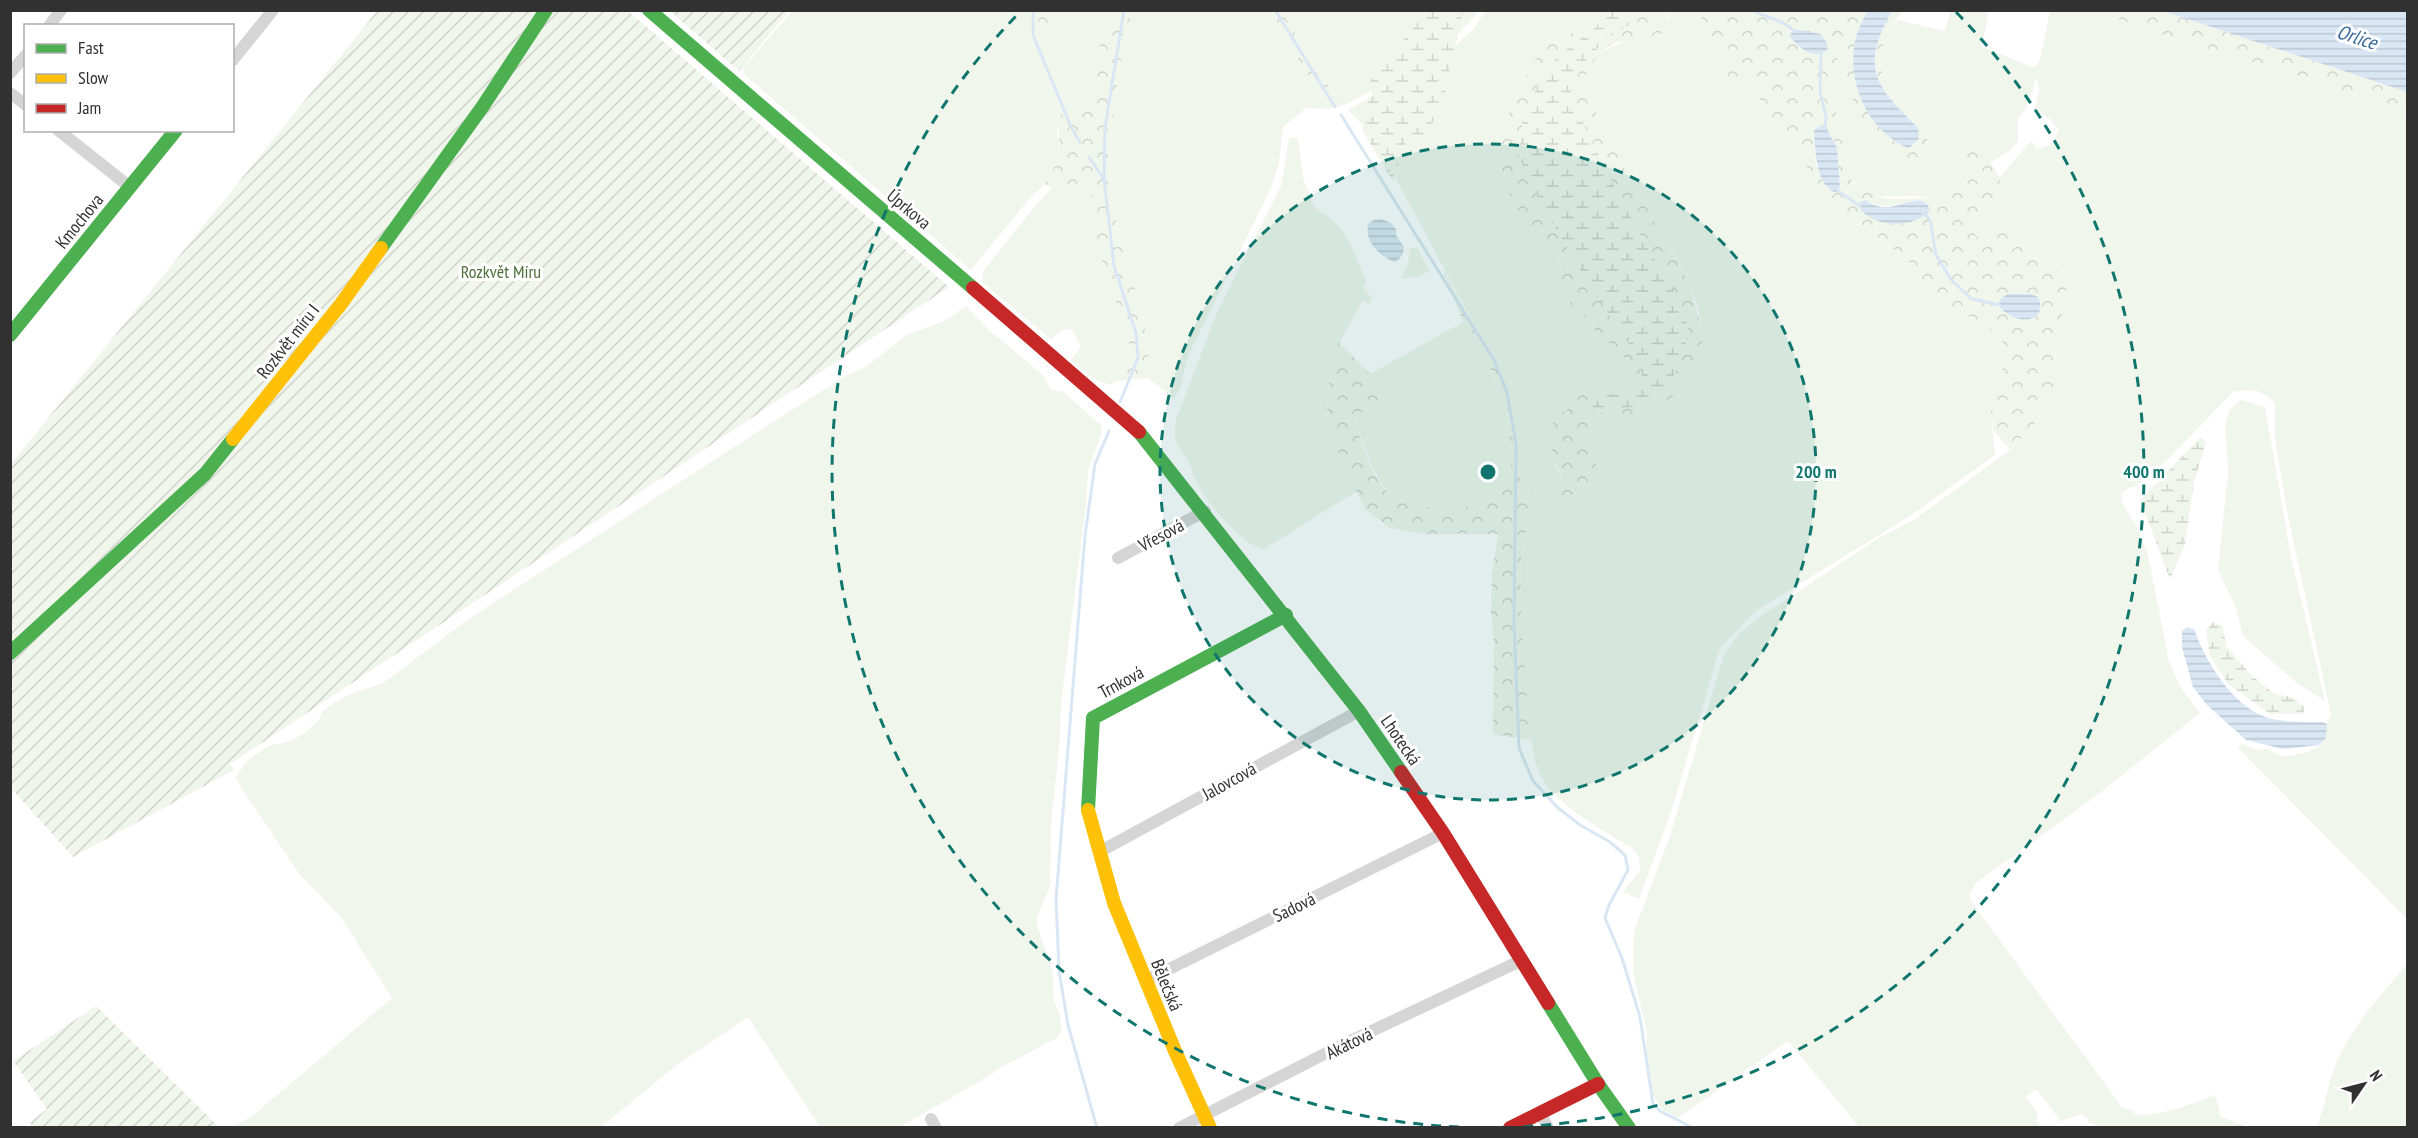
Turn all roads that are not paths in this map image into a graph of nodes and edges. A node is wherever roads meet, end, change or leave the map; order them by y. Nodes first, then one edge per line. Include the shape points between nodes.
1 (61, 10) edge
2 (273, 10) edge
3 (546, 10) edge
4 (649, 10) edge
5 (50, 24) edge
6 (24, 57) edge
7 (234, 59) edge
8 (10, 73) edge
9 (10, 93) edge
10 (24, 104) edge
11 (61, 132) edge
12 (174, 132) edge
13 (130, 187) junction
14 (10, 335) edge
15 (1143, 437) joint
16 (1204, 511) junction
17 (1118, 558) dead end
18 (1286, 615) junction
19 (10, 653) edge
20 (1359, 711) junction
21 (1443, 833) junction
22 (1099, 852) junction
23 (1520, 960) junction
24 (1145, 981) junction
25 (1598, 1084) junction
26 (1540, 1113) junction
27 (1207, 1121) edge
28 (1179, 1128) edge
29 (1510, 1128) edge
30 (1548, 1128) edge
31 (1629, 1128) edge

1 - 5 street
2 - 7 street
3 - 19 street, Rozkvět míru I via 483,106 341,304 205,474
4 - 15 street, Úprkova
6 - 8 street
9 - 10 street
11 - 13 street
12 - 13 street, Kmochova
13 - 14 street, Kmochova
15 - 16 street, Lhotecká
16 - 17 street, Vřesová
16 - 18 street, Lhotecká
18 - 20 street, Lhotecká
18 - 22 street, Trnková via 1093,718 1088,810
20 - 21 street, Lhotecká
20 - 22 street, Jalovcová
21 - 23 street, Lhotecká
21 - 24 street, Sadová
22 - 24 street, Bělečská via 1114,903
23 - 25 street, Lhotecká
23 - 27 street, Akátová
24 - 27 street, Bělečská
25 - 26 street
25 - 31 street, Lhotecká
26 - 29 street
26 - 30 street
27 - 28 street, Akátová

